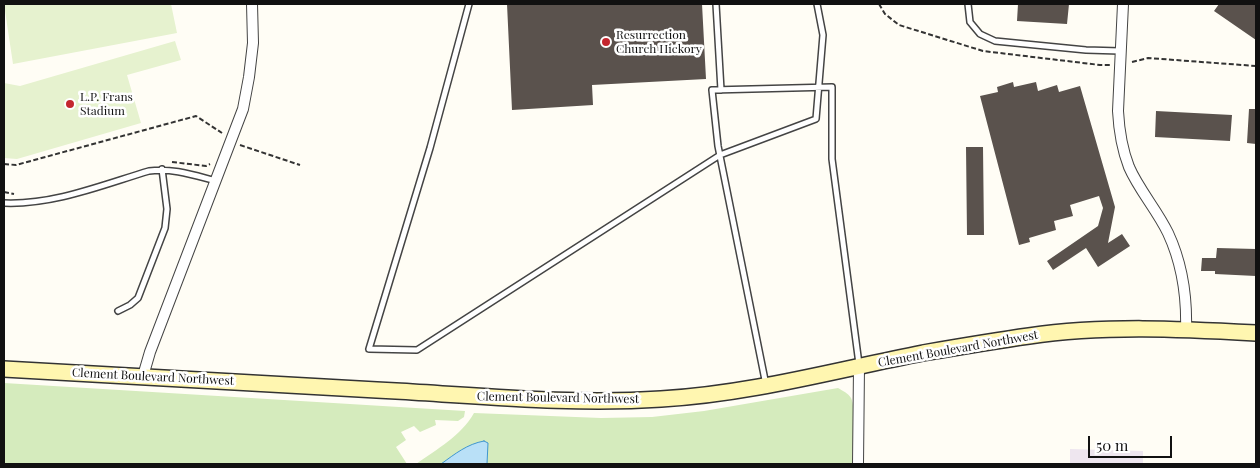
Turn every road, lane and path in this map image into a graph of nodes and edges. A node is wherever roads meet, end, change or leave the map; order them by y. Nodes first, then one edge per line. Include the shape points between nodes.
1 (252, 4) edge
2 (469, 4) edge
3 (716, 4) edge
4 (817, 4) edge
5 (968, 4) edge
6 (1123, 4) edge
7 (1120, 51) junction
8 (819, 87) junction
9 (721, 90) junction
10 (220, 139) dead end
11 (240, 145) dead end
12 (720, 155) junction
13 (172, 162) dead end
14 (4, 164) edge
15 (212, 164) dead end
16 (300, 165) dead end
17 (162, 169) junction
18 (216, 181) junction
19 (4, 192) edge
20 (20, 194) dead end
21 (4, 203) edge
22 (118, 311) dead end
23 (1186, 330) junction
24 (1256, 333) edge
25 (859, 367) junction
26 (4, 369) edge
27 (143, 376) junction
28 (766, 385) junction
29 (858, 464) edge

1 - 18 street via 250,77 243,109
2 - 12 lane via 430,148 369,349 417,350
3 - 9 lane
4 - 8 lane via 823,35
5 - 7 lane via 970,22 980,34 996,41
6 - 7 street
7 - 23 street via 1118,128 1130,168 1168,234 1182,271
8 - 9 lane
8 - 12 lane via 816,120
8 - 25 lane via 832,87 832,160
9 - 12 lane via 712,90
10 - 14 path via 222,134 196,116 16,165
11 - 16 path
12 - 28 lane
13 - 15 path
17 - 18 lane
17 - 21 lane via 53,199
17 - 22 lane via 167,209 165,228 138,298
18 - 27 street
19 - 20 path
23 - 24 street, Clement Boulevard Northwest
23 - 25 street, Clement Boulevard Northwest via 1111,329 1032,335
25 - 28 street, Clement Boulevard Northwest
25 - 29 street
26 - 27 street, Clement Boulevard Northwest
27 - 28 street, Clement Boulevard Northwest via 524,399 612,401 713,394

